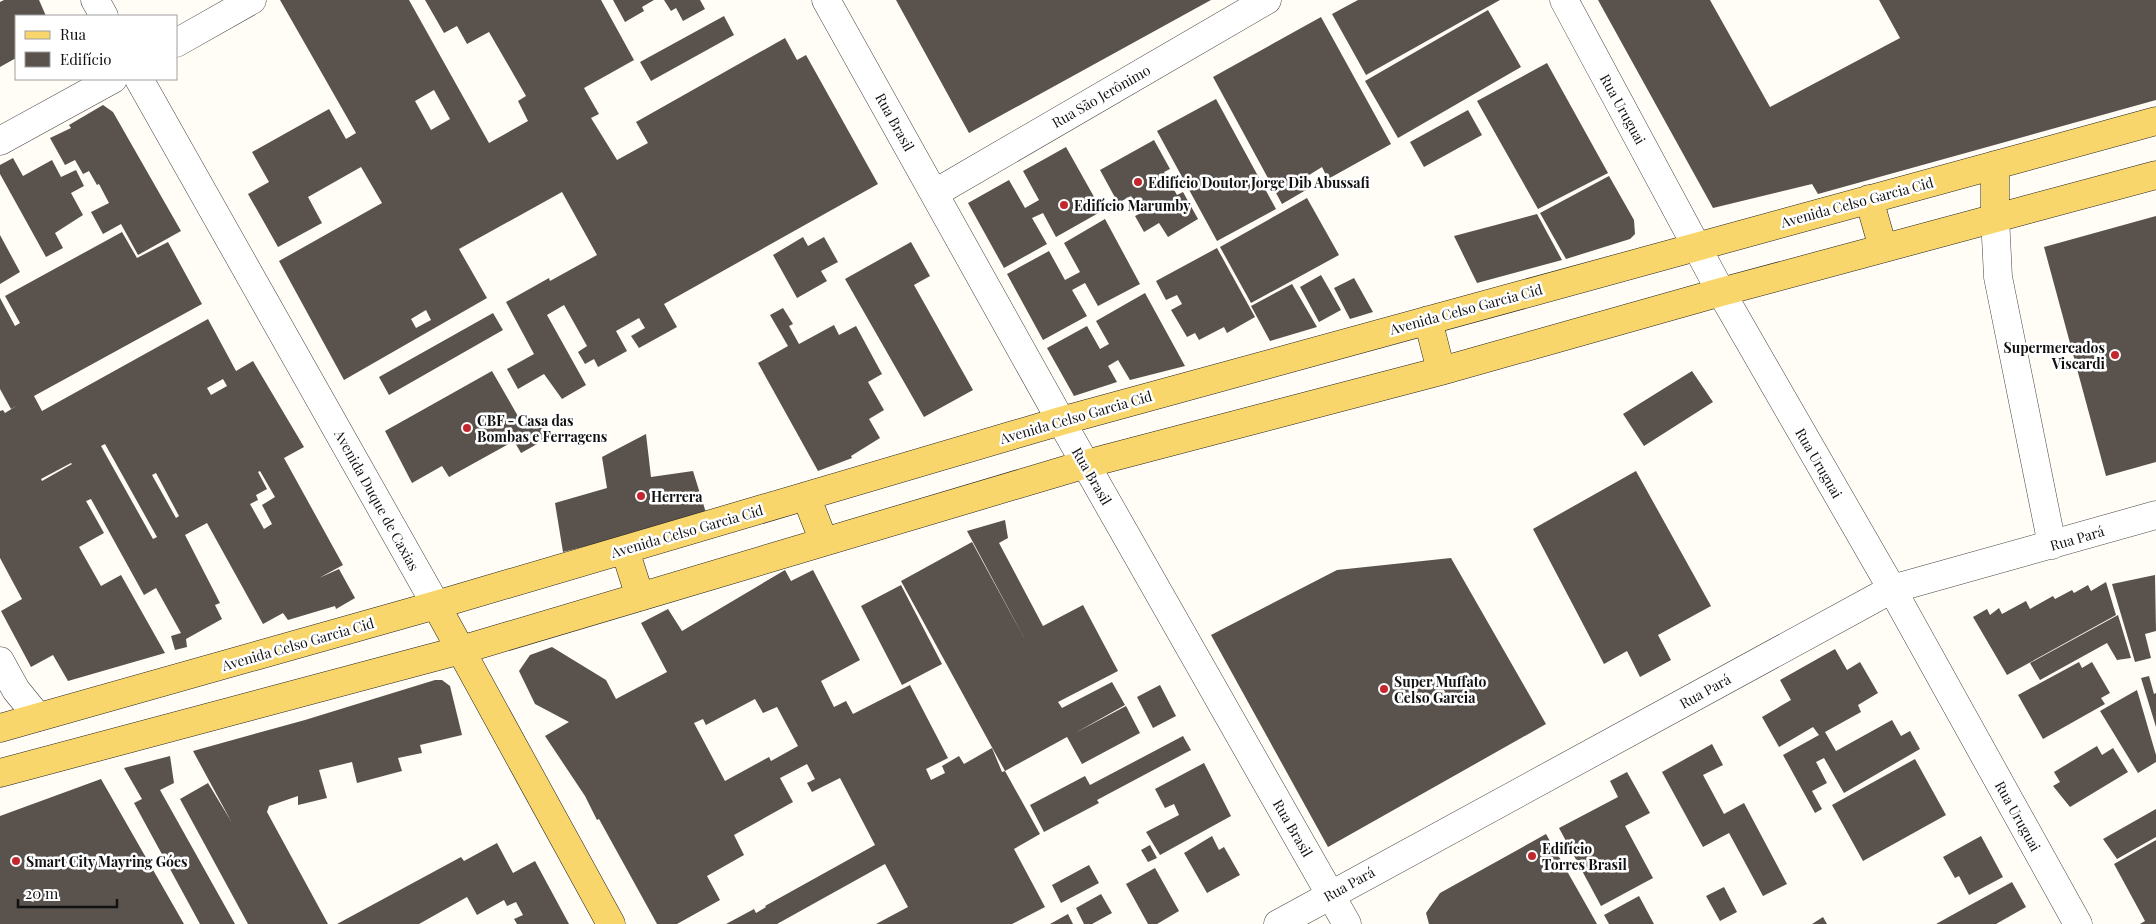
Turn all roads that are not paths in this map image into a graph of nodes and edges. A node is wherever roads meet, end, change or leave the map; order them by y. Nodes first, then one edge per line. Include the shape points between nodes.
1 (95, 0) edge
2 (252, 0) edge
3 (826, 0) edge
4 (1267, 0) edge
5 (1564, 0) edge
6 (103, 15) edge
7 (178, 42) edge
8 (111, 80) edge
9 (140, 80) edge
10 (2156, 121) edge
11 (0, 141) edge
12 (1995, 165) junction
13 (2156, 175) edge
14 (935, 193) junction
15 (1869, 199) junction
16 (1995, 217) junction
17 (1698, 246) junction
18 (1882, 248) junction
19 (1721, 292) junction
20 (1428, 320) junction
21 (1440, 371) junction
22 (1060, 421) junction
23 (1086, 464) junction
24 (806, 496) junction
25 (2156, 515) edge
26 (824, 542) junction
27 (2052, 545) junction
28 (624, 550) junction
29 (1892, 590) junction
30 (640, 597) junction
31 (436, 605) junction
32 (461, 650) junction
33 (0, 661) edge
34 (38, 717) junction
35 (0, 728) edge
36 (0, 773) edge
37 (1331, 894) junction
38 (611, 924) edge
39 (1278, 924) edge
40 (1347, 924) edge
41 (2078, 924) edge

1 - 6 street
2 - 7 street
3 - 14 street, Rua Brasil
4 - 14 street, Rua São Jerônimo
5 - 17 street, Rua Uruguai
8 - 11 street
9 - 31 street, Avenida Duque de Caxias
10 - 12 main road, Avenida Celso Garcia Cid
12 - 15 main road, Avenida Celso Garcia Cid
12 - 16 main road
13 - 16 main road
14 - 22 street, Rua Brasil
15 - 17 main road, Avenida Celso Garcia Cid
15 - 18 main road
16 - 18 main road
16 - 27 street via 1998,277
17 - 19 street, Rua Uruguai
17 - 20 main road, Avenida Celso Garcia Cid
18 - 19 main road
19 - 21 main road
19 - 29 street, Rua Uruguai
20 - 21 main road
20 - 22 main road, Avenida Celso Garcia Cid
21 - 23 main road
22 - 23 street, Rua Brasil
22 - 24 main road, Avenida Celso Garcia Cid
23 - 26 main road
23 - 37 street, Rua Brasil
24 - 26 main road
24 - 28 main road, Avenida Celso Garcia Cid
25 - 27 street, Rua Pará
26 - 30 main road
27 - 29 street, Rua Pará
28 - 30 main road
28 - 31 main road, Avenida Celso Garcia Cid
29 - 37 street, Rua Pará
29 - 41 street, Rua Uruguai
30 - 32 main road
31 - 32 main road, Avenida Duque de Caxias
31 - 34 main road, Avenida Celso Garcia Cid
32 - 36 main road
32 - 38 main road, Avenida Duque de Caxias
33 - 34 street via 16,690
34 - 35 main road, Avenida Celso Garcia Cid
37 - 39 street, Rua Pará
37 - 40 street, Rua Brasil

